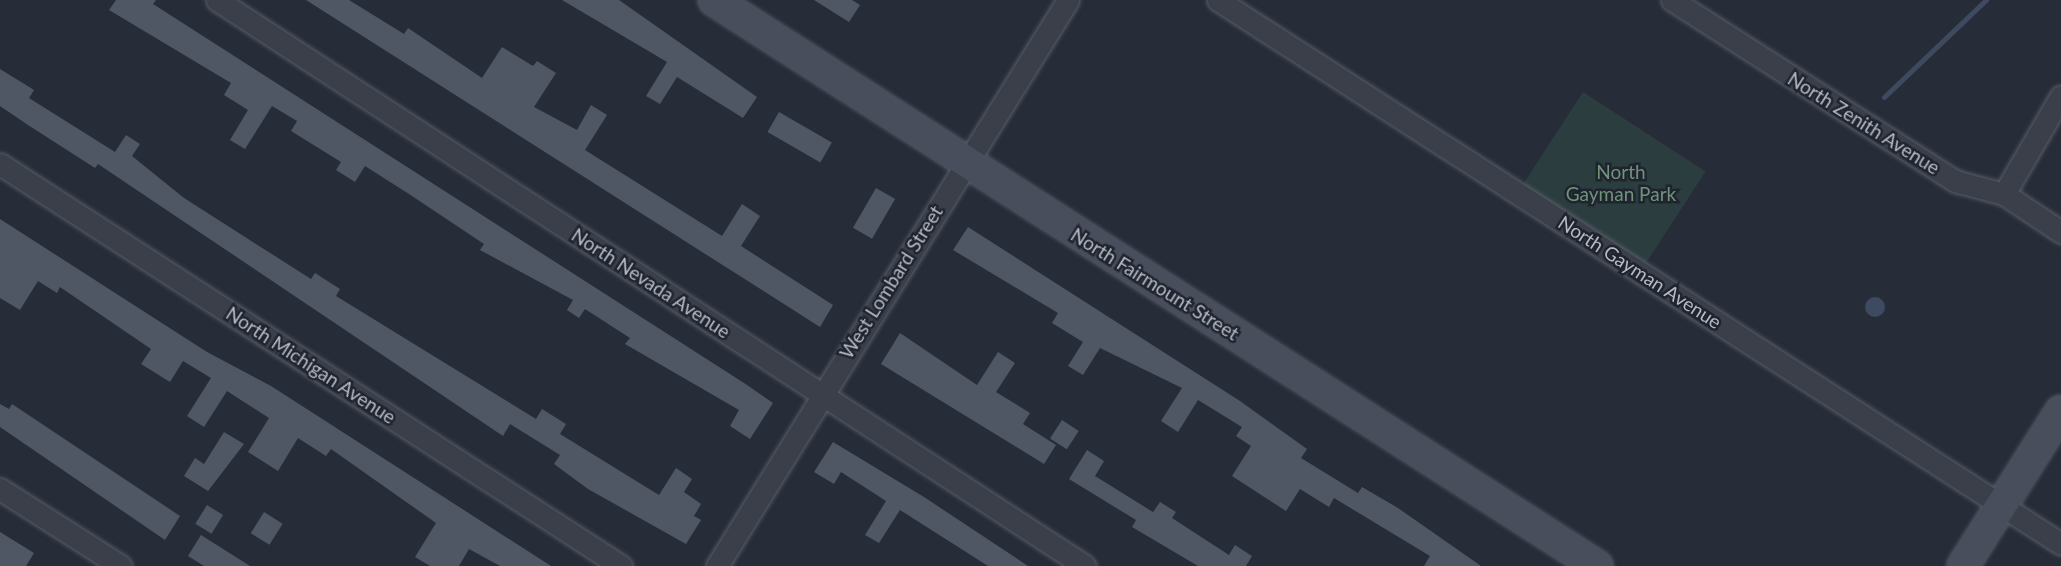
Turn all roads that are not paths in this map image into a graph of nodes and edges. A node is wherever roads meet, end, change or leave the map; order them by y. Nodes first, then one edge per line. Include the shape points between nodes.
1 (217, 0) edge
2 (714, 0) edge
3 (1068, 0) edge
4 (1219, 0) edge
5 (1672, 0) edge
6 (2061, 96) edge
7 (0, 164) edge
8 (965, 164) junction
9 (2004, 194) junction
10 (2061, 232) edge
11 (822, 395) junction
12 (2061, 411) edge
13 (0, 489) edge
14 (2001, 505) junction
15 (2061, 544) edge
16 (121, 566) edge
17 (621, 566) edge
18 (717, 566) edge
19 (1085, 566) edge
20 (1597, 566) edge
21 (1963, 566) edge

1 - 11 street, North Nevada Avenue
2 - 8 street, North Fairmount Street
3 - 8 street, West Lombard Street
4 - 14 street, North Gayman Avenue
5 - 9 street, North Zenith Avenue via 1955,181
6 - 9 street
7 - 17 street, North Michigan Avenue
8 - 11 street, West Lombard Street
8 - 20 street, North Fairmount Street
9 - 10 street, North Zenith Avenue
11 - 18 street, West Lombard Street
11 - 19 street, North Nevada Avenue
12 - 14 street
13 - 16 street
14 - 15 street, North Gayman Avenue
14 - 21 street

